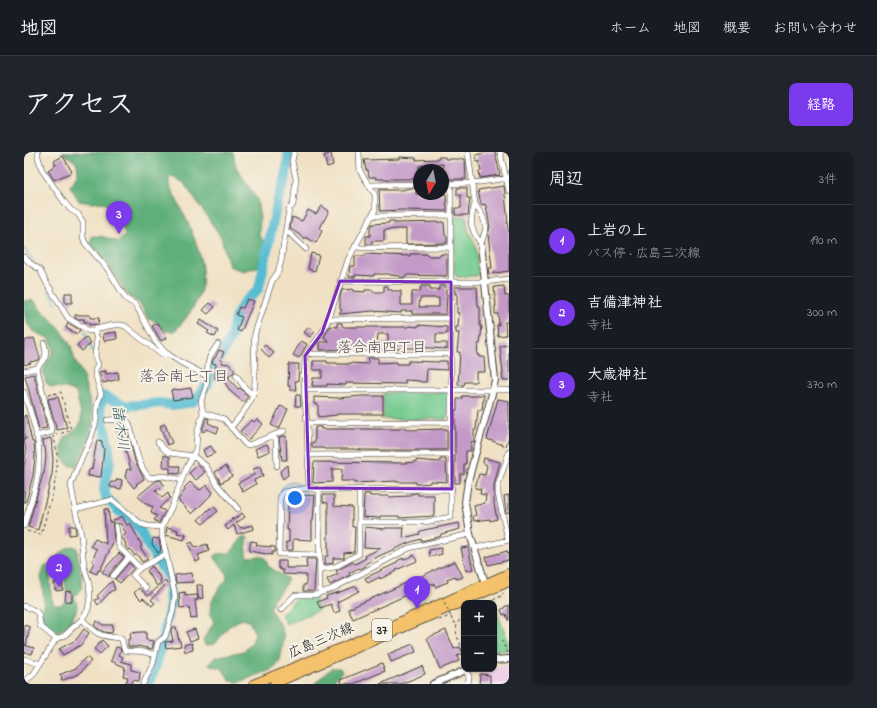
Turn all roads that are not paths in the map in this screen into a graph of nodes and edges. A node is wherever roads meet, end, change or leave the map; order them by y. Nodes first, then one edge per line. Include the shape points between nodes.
1 (38, 152) edge
2 (294, 152) edge
3 (359, 152) edge
4 (468, 152) edge
5 (500, 152) edge
6 (508, 178) edge
7 (473, 183) junction
8 (413, 184) edge
9 (450, 184) joint
10 (370, 185) junction
11 (509, 191) edge
12 (475, 204) junction
13 (372, 215) junction
14 (451, 215) junction
15 (285, 232) junction
16 (481, 244) junction
17 (355, 246) junction
18 (451, 247) junction
19 (306, 249) dead end
20 (24, 257) edge
21 (509, 279) edge
22 (340, 281) junction
23 (451, 282) junction
24 (484, 282) junction
25 (329, 318) junction
26 (451, 318) junction
27 (94, 330) junction
28 (44, 343) dead end
29 (218, 344) dead end
30 (307, 352) junction
31 (168, 354) junction
32 (451, 354) junction
33 (37, 368) junction
34 (24, 371) edge
35 (236, 375) dead end
36 (208, 376) junction
37 (304, 390) junction
38 (451, 390) junction
39 (493, 390) junction
40 (509, 390) edge
41 (24, 392) edge
42 (253, 395) junction
43 (203, 413) junction
44 (107, 420) dead end
45 (452, 422) junction
46 (307, 423) junction
47 (231, 428) junction
48 (284, 431) dead end
49 (274, 435) junction
50 (36, 436) junction
51 (158, 442) dead end
52 (452, 454) junction
53 (308, 455) junction
54 (193, 456) junction
55 (508, 456) edge
56 (277, 466) dead end
57 (182, 480) junction
58 (309, 488) junction
59 (359, 489) junction
60 (452, 489) junction
61 (319, 490) junction
62 (75, 509) junction
63 (238, 509) dead end
64 (359, 522) junction
65 (24, 526) edge
66 (116, 526) dead end
67 (162, 527) junction
68 (470, 534) junction
69 (509, 540) edge
70 (475, 548) junction
71 (166, 554) junction
72 (320, 555) junction
73 (129, 557) junction
74 (140, 568) junction
75 (320, 569) junction
76 (509, 573) edge
77 (113, 576) dead end
78 (509, 582) edge
79 (484, 583) junction
80 (146, 588) dead end
81 (488, 592) junction
82 (320, 593) junction
83 (24, 606) edge
84 (281, 610) dead end
85 (82, 619) junction
86 (56, 639) junction
87 (155, 655) junction
88 (24, 659) edge
89 (509, 659) edge
90 (497, 660) edge
91 (40, 664) junction
92 (461, 672) edge
93 (468, 672) edge
94 (24, 682) edge
95 (143, 684) edge
96 (253, 684) edge
97 (274, 684) edge
98 (433, 684) edge
99 (468, 684) edge

1 - 31 street via 42,170 65,204 78,214 83,222 85,243 107,268 126,299 136,305 155,341
2 - 15 street via 294,205 288,209
3 - 10 street via 360,171
4 - 7 street
5 - 6 street
6 - 7 street
6 - 11 street
7 - 9 street
7 - 12 street
8 - 10 street
9 - 14 street
10 - 13 street via 375,210
12 - 16 street via 486,228
12 - 16 street via 471,216 472,231
13 - 14 street
13 - 17 street
14 - 18 street
15 - 19 street
15 - 42 street via 278,272 272,281 254,341
16 - 24 street
17 - 18 street
17 - 22 street
18 - 23 street
20 - 27 street via 40,270 68,318 89,331
21 - 24 street
22 - 23 street
22 - 25 street
23 - 24 street
23 - 26 street
24 - 39 street via 494,367
25 - 26 street
25 - 30 street via 322,333
26 - 32 street
27 - 31 street via 125,326 162,354
27 - 62 street via 98,365 95,370 101,394 97,405 96,422 72,485
28 - 33 street via 45,358
29 - 36 street via 210,356
30 - 32 street
30 - 37 street
31 - 36 street
32 - 38 street
33 - 34 street
33 - 50 street via 52,432
35 - 42 street
36 - 43 street via 201,401
37 - 38 street
37 - 46 street
38 - 39 street
38 - 45 street
39 - 40 street
39 - 68 street via 468,482 466,514
41 - 50 street
42 - 47 street
43 - 47 street via 224,419
43 - 54 street via 198,425
44 - 57 street via 124,419 130,423 140,463 150,478 164,476
45 - 46 street
45 - 52 street
46 - 53 street
47 - 49 street via 245,444 249,445
48 - 49 street
49 - 56 street
50 - 65 street via 39,469
51 - 54 street via 170,453
52 - 53 street
52 - 60 street
53 - 58 street
54 - 57 street
54 - 63 street via 206,466
55 - 69 street via 498,485 498,494
57 - 67 street
58 - 61 street
58 - 72 street via 283,492 280,498 279,554
59 - 60 street
59 - 61 street
59 - 64 street
60 - 64 street via 451,517 425,522
61 - 72 street
62 - 67 street via 112,500 141,524
62 - 85 street via 90,590 88,610
64 - 75 street via 359,554 335,567
66 - 73 street via 119,547
67 - 71 street
68 - 70 street
68 - 82 street via 409,548
69 - 70 street
70 - 79 street
71 - 74 street
71 - 87 street via 175,595 166,637 158,642
72 - 75 street
73 - 74 street
73 - 77 street
74 - 80 street via 133,575
75 - 82 street
76 - 79 main road, 広島三次線 / 37
78 - 81 main road, 広島三次線 / 37
79 - 81 street
79 - 96 main road, 広島三次線 / 37 via 345,646
81 - 97 main road, 広島三次線 / 37
82 - 84 street via 295,594
83 - 86 street via 36,610 40,626
85 - 86 street via 64,636
85 - 87 street via 94,632 120,638 126,651 149,652
86 - 91 street
87 - 95 street
88 - 91 street
89 - 90 street
91 - 94 street via 33,675
92 - 98 street
93 - 99 street

